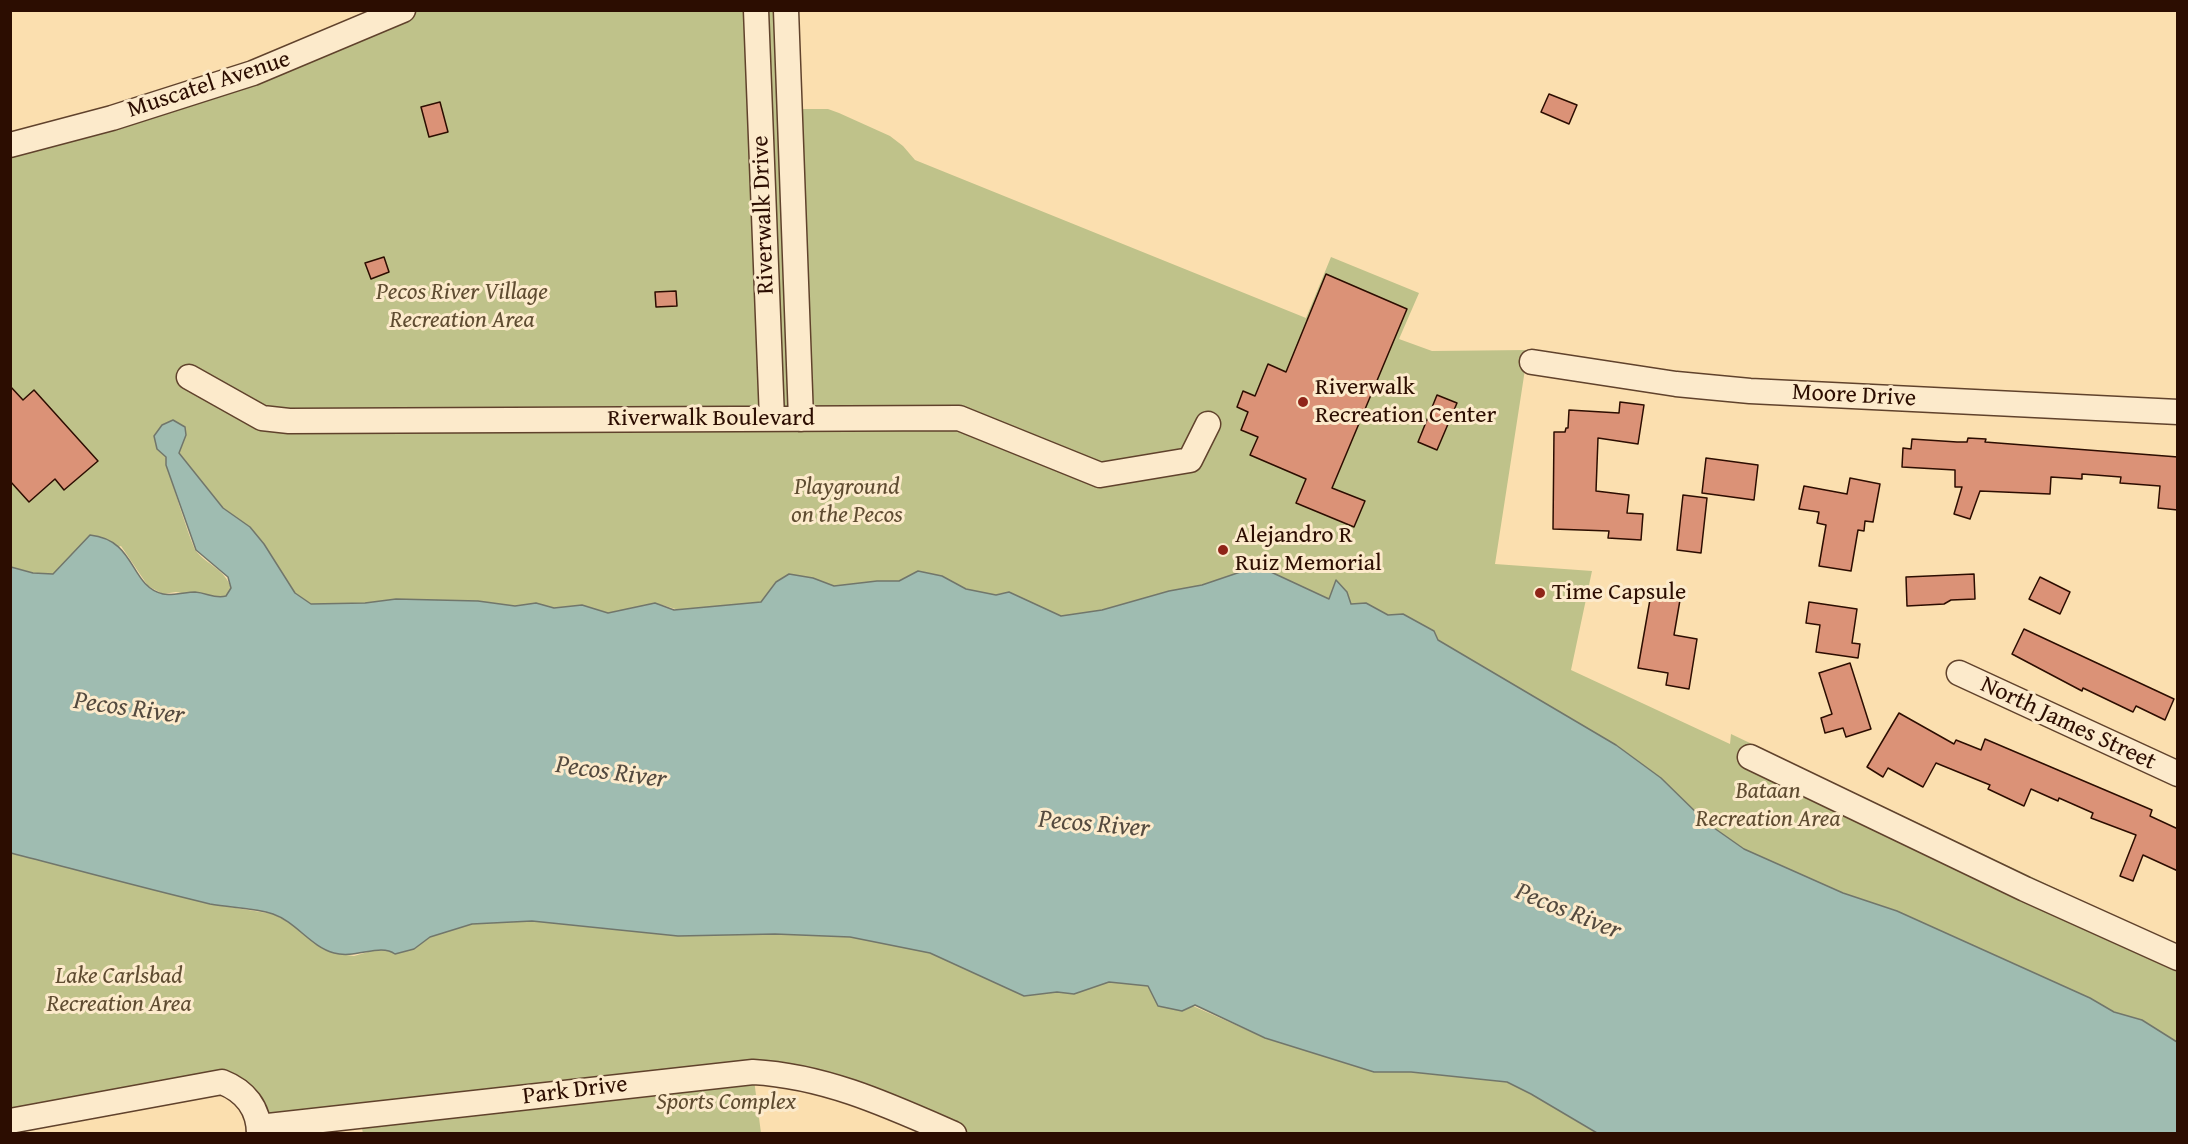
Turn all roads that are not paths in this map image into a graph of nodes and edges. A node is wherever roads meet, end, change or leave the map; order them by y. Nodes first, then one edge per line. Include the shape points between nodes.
1 (403, 10) edge
2 (756, 10) edge
3 (786, 10) edge
4 (760, 121) junction
5 (789, 121) junction
6 (10, 146) edge
7 (1532, 362) dead end
8 (189, 377) dead end
9 (2178, 412) edge
10 (801, 418) junction
11 (772, 419) junction
12 (1208, 424) dead end
13 (1959, 674) dead end
14 (1750, 757) dead end
15 (2178, 774) edge
16 (2178, 958) edge
17 (10, 1121) edge
18 (259, 1130) edge
19 (954, 1134) edge

1 - 6 street, Muscatel Avenue via 244,76
2 - 4 street, Riverwalk Drive
3 - 5 street, Riverwalk Drive
4 - 5 street
4 - 11 street, Riverwalk Drive
5 - 10 street, Riverwalk Drive
7 - 9 street, Moore Drive via 1750,391
8 - 11 street, Riverwalk Boulevard via 262,418 274,420
10 - 11 street, Riverwalk Boulevard
10 - 12 street, Riverwalk Boulevard via 959,418 1100,475 1190,460
13 - 15 street, North James Street
14 - 16 street
17 - 18 street, Park Drive via 222,1082 247,1097
18 - 19 street, Park Drive via 753,1072 797,1076 832,1085

